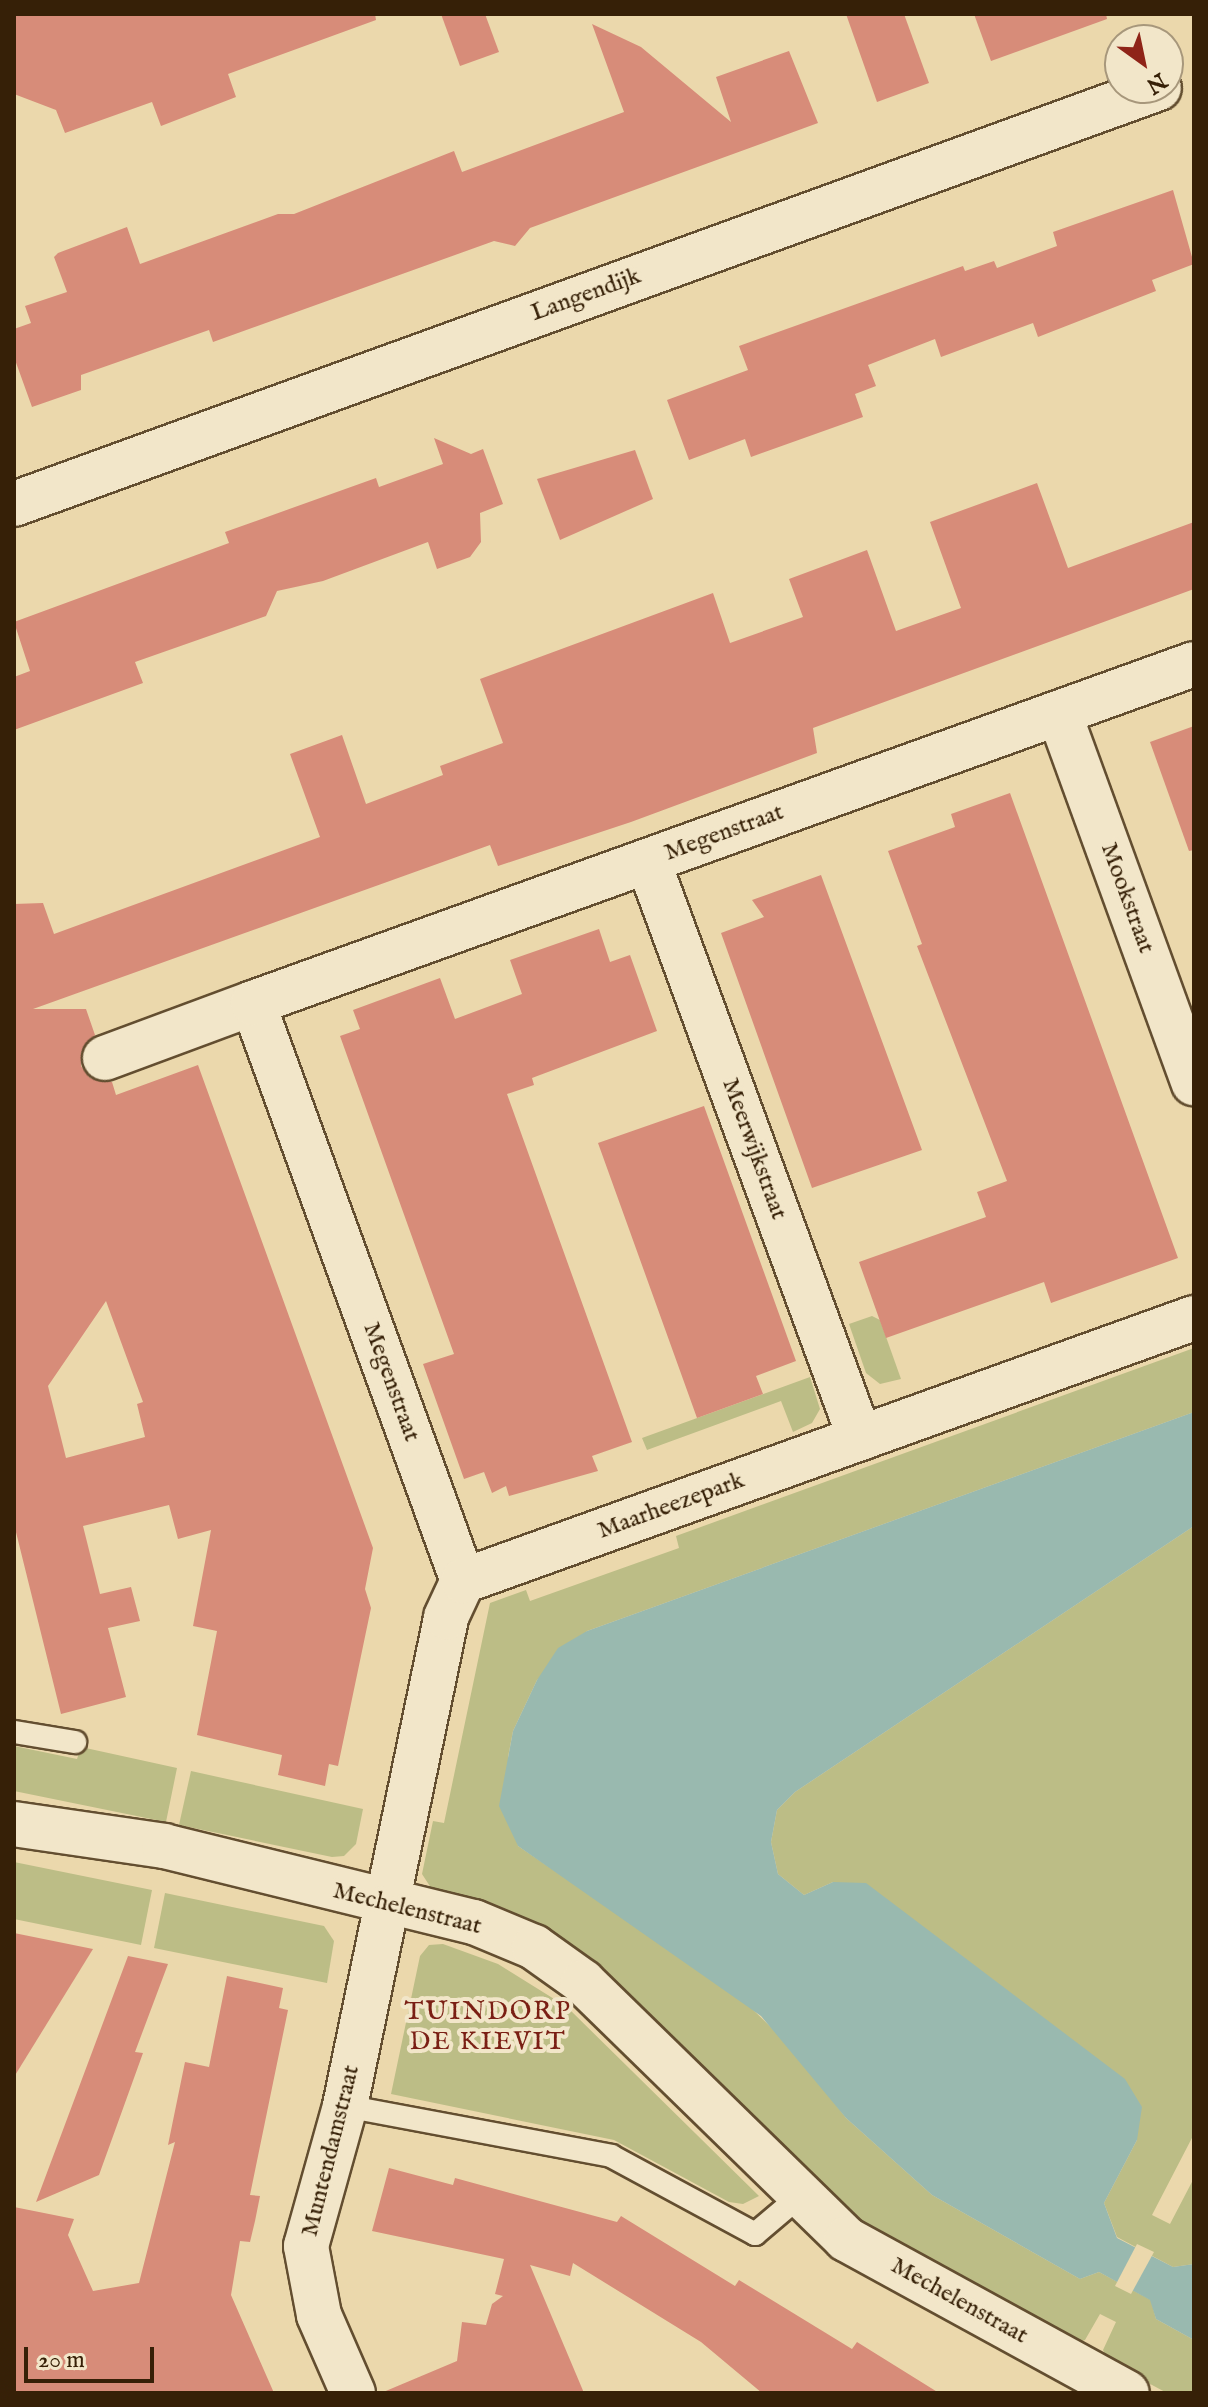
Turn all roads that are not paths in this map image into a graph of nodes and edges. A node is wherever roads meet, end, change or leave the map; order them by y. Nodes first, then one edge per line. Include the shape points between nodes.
1 (1115, 104) edge
2 (14, 504) edge
3 (1194, 664) edge
4 (1059, 713) junction
5 (648, 861) junction
6 (253, 1003) junction
7 (105, 1058) dead end
8 (1194, 1083) edge
9 (1194, 1318) edge
10 (860, 1438) junction
11 (463, 1581) junction
12 (14, 1732) edge
13 (75, 1742) dead end
14 (14, 1824) edge
15 (387, 1904) junction
16 (345, 2106) junction
17 (800, 2196) junction
18 (353, 2393) edge
19 (1127, 2393) edge

1 - 2 street, Langendijk
3 - 4 street, Megenstraat
4 - 5 street, Megenstraat
4 - 8 street, Mookstraat
5 - 6 street, Megenstraat
5 - 10 street, Meerwijkstraat
6 - 7 street, Megenstraat
6 - 11 street, Megenstraat
9 - 10 street, Maarheezepark
10 - 11 street, Maarheezepark
11 - 15 street via 446,1617
12 - 13 lane
14 - 15 street, Mechelenstraat via 164,1846
15 - 16 street, Muntendamstraat
15 - 17 street, Mechelenstraat via 474,1922 534,1947 583,1982
16 - 17 lane via 611,2156 755,2234
16 - 18 street, Muntendamstraat via 306,2246 319,2315
17 - 19 street, Mechelenstraat via 846,2239

